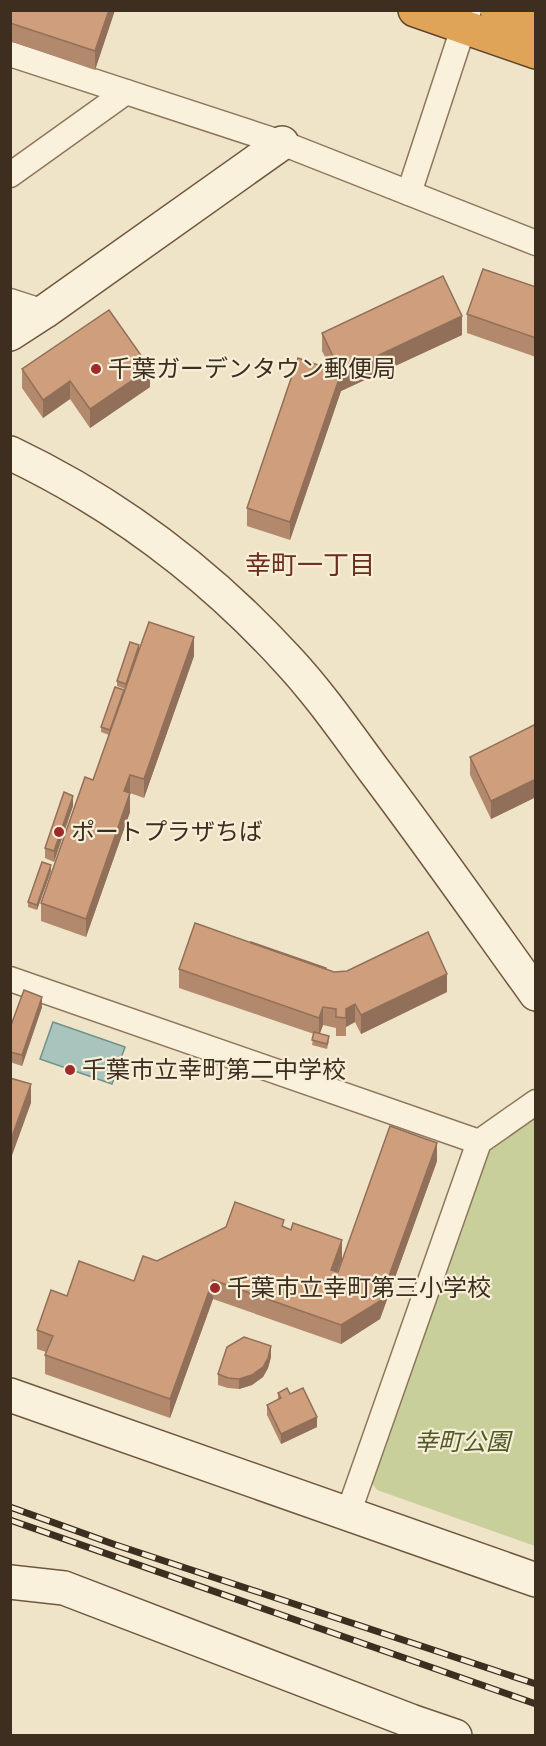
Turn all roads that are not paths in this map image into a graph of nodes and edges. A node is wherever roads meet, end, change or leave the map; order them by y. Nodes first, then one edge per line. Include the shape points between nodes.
1 (415, 10) edge
2 (497, 10) edge
3 (466, 19) edge
4 (536, 24) edge
5 (536, 52) edge
6 (10, 54) edge
7 (126, 92) junction
8 (282, 143) junction
9 (11, 173) edge
10 (409, 193) junction
11 (536, 243) edge
12 (10, 301) edge
13 (44, 312) junction
14 (10, 334) edge
15 (10, 453) edge
16 (10, 979) edge
17 (536, 994) edge
18 (536, 1102) edge
19 (479, 1143) junction
20 (10, 1395) edge
21 (348, 1514) junction
22 (536, 1580) edge
23 (10, 1582) edge
24 (409, 1728) edge
25 (454, 1736) edge

1 - 3 highway
2 - 4 highway
3 - 5 highway
3 - 10 street
6 - 7 street
7 - 8 street
7 - 9 street
8 - 10 street
8 - 13 street
10 - 11 street
12 - 13 street
13 - 14 street
15 - 17 street via 55,475 164,545 287,658 336,718
16 - 19 street
18 - 19 street
19 - 21 street
20 - 21 street
21 - 22 street
23 - 24 street via 64,1588
24 - 25 street

